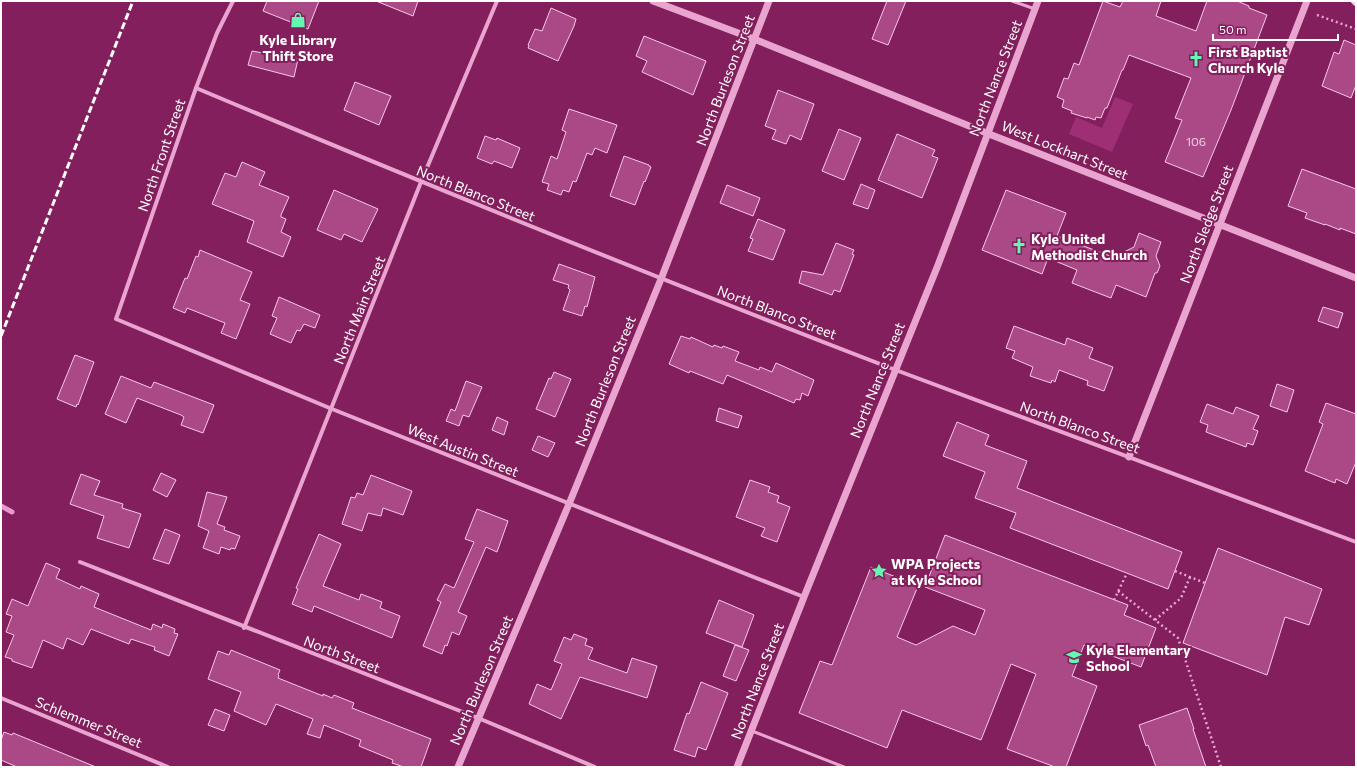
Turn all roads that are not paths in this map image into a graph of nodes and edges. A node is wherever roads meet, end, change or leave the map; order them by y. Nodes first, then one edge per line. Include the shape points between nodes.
1 (233, 1) edge
2 (497, 1) edge
3 (652, 1) edge
4 (770, 1) edge
5 (1012, 1) edge
6 (1038, 1) edge
7 (1306, 1) edge
8 (1035, 9) junction
9 (754, 39) junction
10 (196, 88) junction
11 (989, 134) junction
12 (421, 182) junction
13 (1220, 225) junction
14 (1356, 278) edge
15 (661, 279) junction
16 (116, 319) joint
17 (895, 370) junction
18 (332, 409) junction
19 (1129, 457) junction
20 (569, 504) junction
21 (1356, 542) edge
22 (80, 562) dead end
23 (804, 597) junction
24 (244, 628) junction
25 (1, 698) edge
26 (478, 718) junction
27 (752, 731) junction
28 (168, 767) edge
29 (458, 767) edge
30 (596, 767) edge
31 (737, 767) edge
32 (844, 767) edge

1 - 10 street, North Front Street via 217,33
2 - 12 street, North Main Street
3 - 9 street, West Lockhart Street
4 - 9 street, North Burleson Street
5 - 8 lane
6 - 8 street, North Nance Street
7 - 13 street, North Sledge Street
8 - 11 street, North Nance Street
9 - 11 street, West Lockhart Street
9 - 15 street, North Burleson Street
10 - 12 street, North Blanco Street
10 - 16 street, North Front Street
11 - 13 street, West Lockhart Street
11 - 17 street, North Nance Street
12 - 15 street, North Blanco Street
12 - 18 street, North Main Street
13 - 14 street, West Lockhart Street
13 - 19 street, North Sledge Street
15 - 17 street, North Blanco Street
15 - 20 street, North Burleson Street
16 - 18 street, West Austin Street
17 - 19 street, North Blanco Street
17 - 23 street, North Nance Street
18 - 20 street, West Austin Street
18 - 24 street, North Main Street
19 - 21 street, North Blanco Street
20 - 23 street, West Austin Street
20 - 26 street, North Burleson Street
22 - 24 street, North Street
23 - 27 street, North Nance Street
24 - 26 street, North Street
25 - 28 street, Schlemmer Street
26 - 29 street, North Burleson Street
26 - 30 street, North Street
27 - 31 street, North Nance Street
27 - 32 lane

